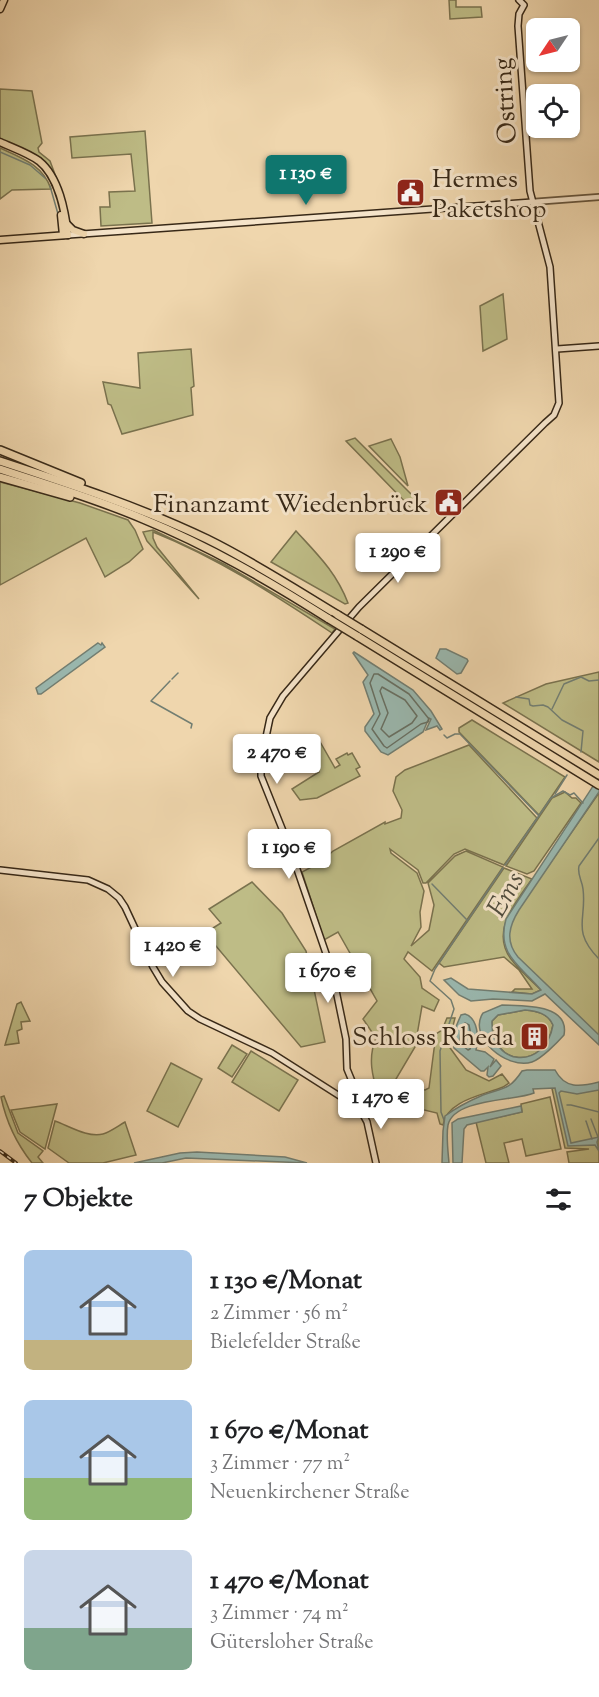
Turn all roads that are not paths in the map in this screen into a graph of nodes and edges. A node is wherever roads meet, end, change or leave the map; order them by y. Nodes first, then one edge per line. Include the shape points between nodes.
1 (2, 1) edge
2 (524, 2) edge
3 (0, 9) edge
4 (0, 143) edge
5 (599, 197) edge
6 (532, 202) junction
7 (67, 224) junction
8 (84, 234) junction
9 (66, 235) junction
10 (0, 240) edge
11 (599, 346) edge
12 (557, 349) junction
13 (0, 452) edge
14 (0, 461) edge
15 (0, 470) edge
16 (0, 477) edge
17 (118, 500) junction
18 (105, 504) junction
19 (359, 632) junction
20 (589, 774) junction
21 (599, 775) edge
22 (599, 785) edge
23 (0, 870) edge
24 (360, 1109) junction
25 (376, 1163) edge

1 - 3 main road
2 - 6 main road, Ostring via 518,26
4 - 7 main road via 35,159 48,171 56,183
4 - 9 main road via 34,160 50,176
5 - 6 street
6 - 8 main road
6 - 12 main road, Ostring via 550,267
7 - 8 main road
7 - 9 main road
8 - 9 main road
9 - 10 main road
11 - 12 main road
12 - 24 main road, Ostring via 560,396 554,415 359,607 283,696 270,718 261,776 290,846 332,971 346,1039 347,1069
13 - 17 highway
14 - 17 highway
15 - 18 highway
16 - 18 highway
17 - 19 highway, bridge via 217,544 338,615
18 - 19 highway, bridge via 219,554 329,619
19 - 20 highway
20 - 21 highway
20 - 22 highway
23 - 24 main road via 88,880 108,889 126,907 159,976 188,1011 273,1053
24 - 25 main road, Ostring via 367,1122

